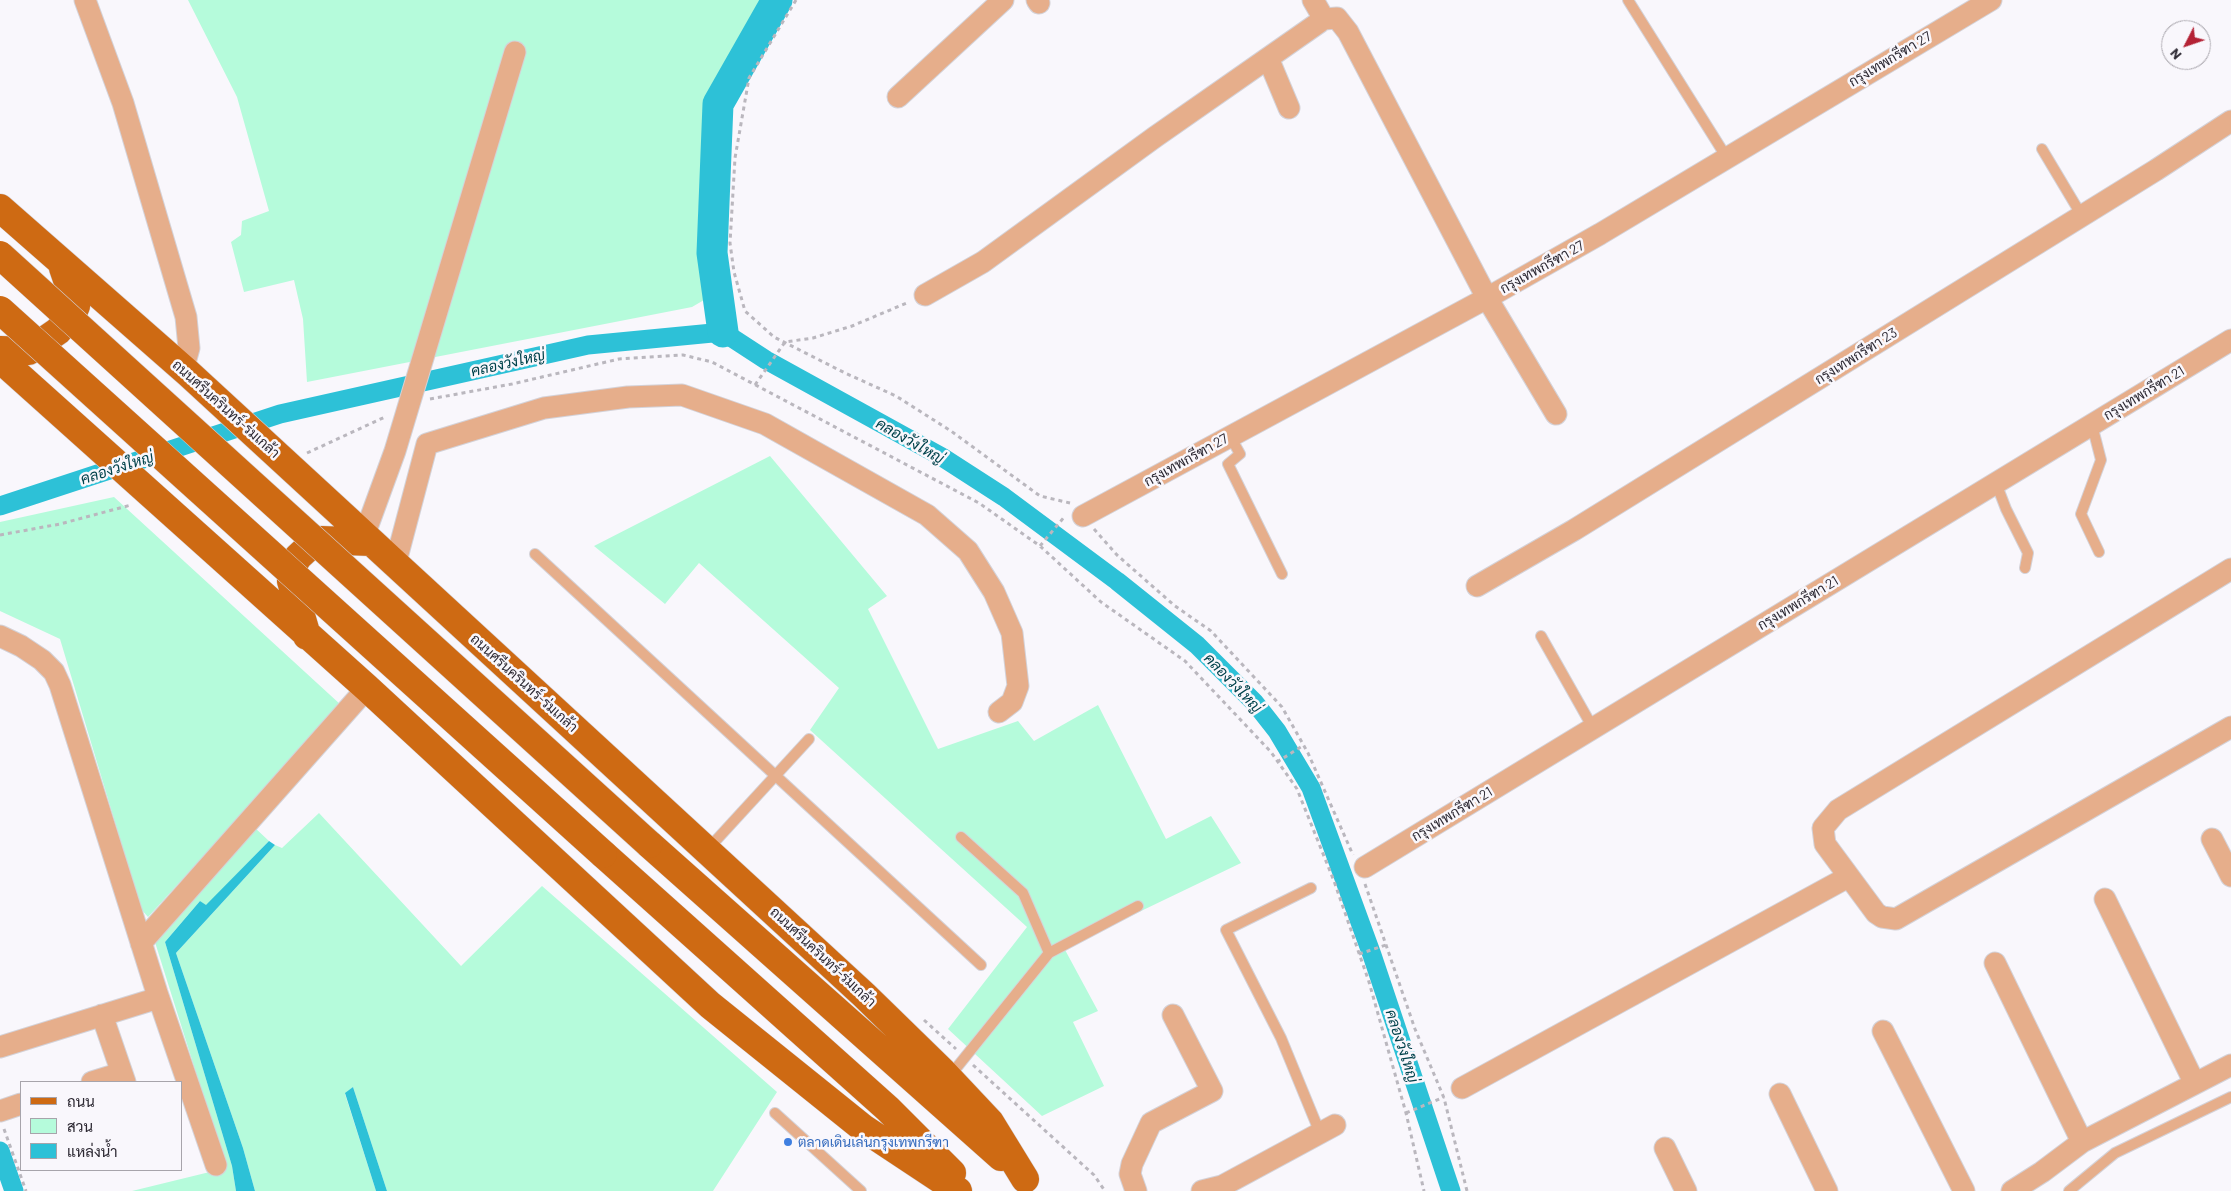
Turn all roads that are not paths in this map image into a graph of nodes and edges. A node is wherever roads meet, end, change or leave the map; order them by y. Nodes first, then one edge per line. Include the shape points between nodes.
1 (85, 0) edge
2 (1003, 0) edge
3 (1313, 0) edge
4 (1628, 0) edge
5 (1991, 0) edge
6 (1963, 6) edge
7 (1324, 19) junction
8 (514, 52) dead end
9 (1268, 58) junction
10 (898, 97) dead end
11 (1289, 108) dead end
12 (2231, 121) edge
13 (2042, 148) dead end
14 (1727, 158) junction
15 (0, 208) edge
16 (2082, 216) junction
17 (0, 255) edge
18 (62, 264) junction
19 (925, 295) road end
20 (1487, 298) junction
21 (0, 310) edge
22 (2231, 340) edge
23 (0, 350) edge
24 (0, 359) edge
25 (185, 371) junction
26 (1556, 414) dead end
27 (2092, 425) junction
28 (1230, 436) junction
29 (1996, 483) junction
30 (1079, 510) road end
31 (368, 539) junction
32 (2099, 552) dead end
33 (534, 554) dead end
34 (395, 565) junction
35 (2026, 568) dead end
36 (2231, 569) edge
37 (1282, 574) dead end
38 (1477, 586) dead end
39 (0, 636) edge
40 (307, 636) junction
41 (1541, 636) dead end
42 (367, 688) junction
43 (1000, 712) dead end
44 (1593, 728) junction
45 (2231, 728) edge
46 (809, 739) dead end
47 (775, 776) junction
48 (961, 838) dead end
49 (2212, 839) dead end
50 (707, 850) junction
51 (1361, 869) road end
52 (2231, 876) edge
53 (1848, 878) junction
54 (1311, 888) dead end
55 (2105, 899) dead end
56 (1138, 906) dead end
57 (141, 943) junction
58 (1049, 953) junction
59 (1994, 963) dead end
60 (981, 965) dead end
61 (158, 998) junction
62 (102, 1015) junction
63 (1173, 1015) dead end
64 (1883, 1031) dead end
65 (0, 1047) edge
66 (2231, 1065) edge
67 (123, 1078) edge
68 (949, 1078) junction
69 (100, 1081) edge
70 (2194, 1082) junction
71 (1451, 1094) road end
72 (1780, 1094) dead end
73 (2231, 1097) edge
74 (20, 1105) edge
75 (775, 1113) dead end
76 (2, 1120) edge
77 (1328, 1129) joint
78 (2082, 1142) junction
79 (1665, 1148) dead end
80 (216, 1165) dead end
81 (1032, 1185) edge
82 (861, 1191) edge
83 (958, 1191) edge
84 (971, 1191) edge
85 (1136, 1191) edge
86 (1202, 1191) edge
87 (1686, 1191) edge
88 (1827, 1191) edge
89 (1964, 1191) edge
90 (2012, 1191) edge
91 (2070, 1191) edge

1 - 25 street via 123,103 186,317 189,348
2 - 10 street
3 - 7 street
4 - 14 lane
5 - 6 street, กรุงเทพกรีฑา 27
6 - 14 street, กรุงเทพกรีฑา 27
7 - 9 street
7 - 20 street via 1337,18 1348,32
8 - 31 street
9 - 11 street
9 - 19 street via 984,262
12 - 16 street, กรุงเทพกรีฑา 23
13 - 16 lane
14 - 20 street, กรุงเทพกรีฑา 27
15 - 18 main road, ถนนศรีนครินทร์-ร่มเกล้า
16 - 38 street, กรุงเทพกรีฑา 23 via 1574,530
17 - 81 main road, ถนนศรีนครินทร์-ร่มเกล้า, bridge via 649,844
18 - 23 main road via 76,306 73,313 58,331 29,351
18 - 25 main road, ถนนศรีนครินทร์-ร่มเกล้า
20 - 26 street
20 - 28 street, กรุงเทพกรีฑา 27
21 - 84 main road, bridge via 888,1109
22 - 27 street, กรุงเทพกรีฑา 21
24 - 40 main road
25 - 31 main road, ถนนศรีนครินทร์-ร่มเกล้า via 304,466
27 - 29 street, กรุงเทพกรีฑา 21
27 - 32 lane via 2101,460 2081,514
28 - 30 street, กรุงเทพกรีฑา 27
28 - 37 lane via 1240,454 1228,464
29 - 35 lane via 2028,553
29 - 44 street, กรุงเทพกรีฑา 21
31 - 34 main road, ถนนศรีนครินทร์-ร่มเกล้า
31 - 40 main road via 321,540 298,557 292,567 291,581
33 - 47 lane
34 - 43 street via 427,444 544,408 628,397 682,396 765,424 927,515 968,551 994,592 1012,633 1018,686 1012,702
34 - 50 main road, ถนนศรีนครินทร์-ร่มเกล้า
36 - 53 street via 1838,810 1822,828 1823,835 1825,844
39 - 57 street via 42,660 54,672 60,685
40 - 42 main road
41 - 44 lane
42 - 57 street
42 - 83 main road via 710,1005 864,1128
44 - 51 street, กรุงเทพกรีฑา 21
45 - 53 street via 1896,919 1882,917
46 - 47 lane
47 - 50 lane
47 - 60 lane
48 - 58 lane via 1023,893
49 - 52 street
50 - 68 main road, ถนนศรีนครินทร์-ร่มเกล้า
53 - 71 street
54 - 77 lane via 1226,930
55 - 70 street
56 - 58 lane
57 - 61 street
58 - 68 lane
59 - 78 street
61 - 62 street
61 - 80 street
62 - 65 street
62 - 67 street
63 - 85 street via 1212,1091 1151,1123 1132,1164 1130,1174
64 - 89 street
66 - 70 street
67 - 69 street
68 - 81 main road, ถนนศรีนครินทร์-ร่มเกล้า via 990,1122
70 - 78 street
72 - 88 street
73 - 91 lane via 2115,1153
74 - 76 street
75 - 82 lane
77 - 86 street via 1222,1186
78 - 90 street
79 - 87 street

